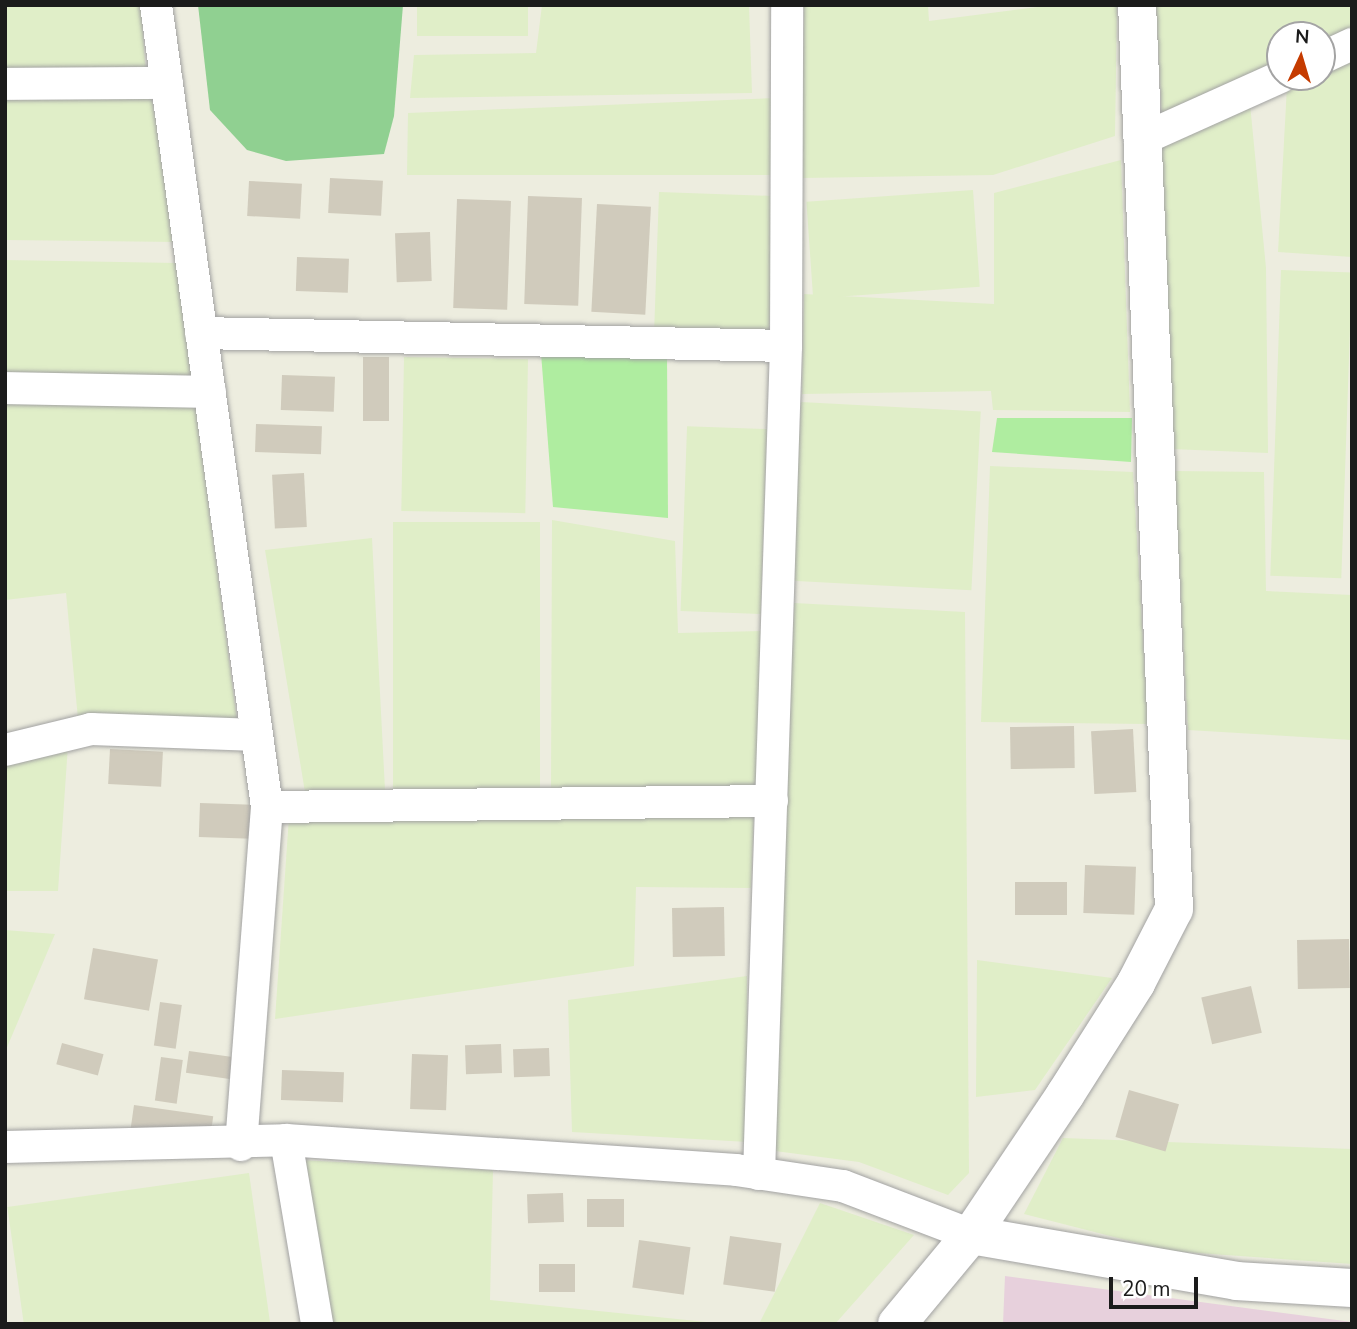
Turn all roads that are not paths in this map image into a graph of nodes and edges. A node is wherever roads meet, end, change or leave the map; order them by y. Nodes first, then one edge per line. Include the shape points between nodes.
1 (156, 5) edge
2 (788, 5) edge
3 (1137, 5) edge
4 (1352, 44) edge
5 (1336, 51) edge
6 (167, 82) junction
7 (1266, 82) edge
8 (5, 84) edge
9 (1140, 140) junction
10 (201, 333) junction
11 (786, 346) junction
12 (5, 388) edge
13 (210, 392) junction
14 (257, 735) junction
15 (5, 750) edge
16 (772, 800) junction
17 (267, 807) junction
18 (286, 1140) junction
19 (241, 1144) junction
20 (5, 1147) edge
21 (759, 1174) junction
22 (971, 1235) junction
23 (1352, 1288) edge
24 (317, 1324) edge
25 (897, 1324) edge

1 - 6 street
2 - 11 street
3 - 9 street
4 - 5 street
6 - 8 street
6 - 10 street
7 - 9 street
9 - 22 street via 1177,872 1174,909 1136,984
10 - 11 street
10 - 13 street
11 - 16 street
12 - 13 street
13 - 14 street
14 - 15 street via 91,729
14 - 17 street
16 - 17 street
16 - 21 street
17 - 19 street
18 - 19 street
18 - 21 street
18 - 24 street
19 - 20 street
21 - 22 street via 843,1186
22 - 23 street via 1236,1281
22 - 25 street

